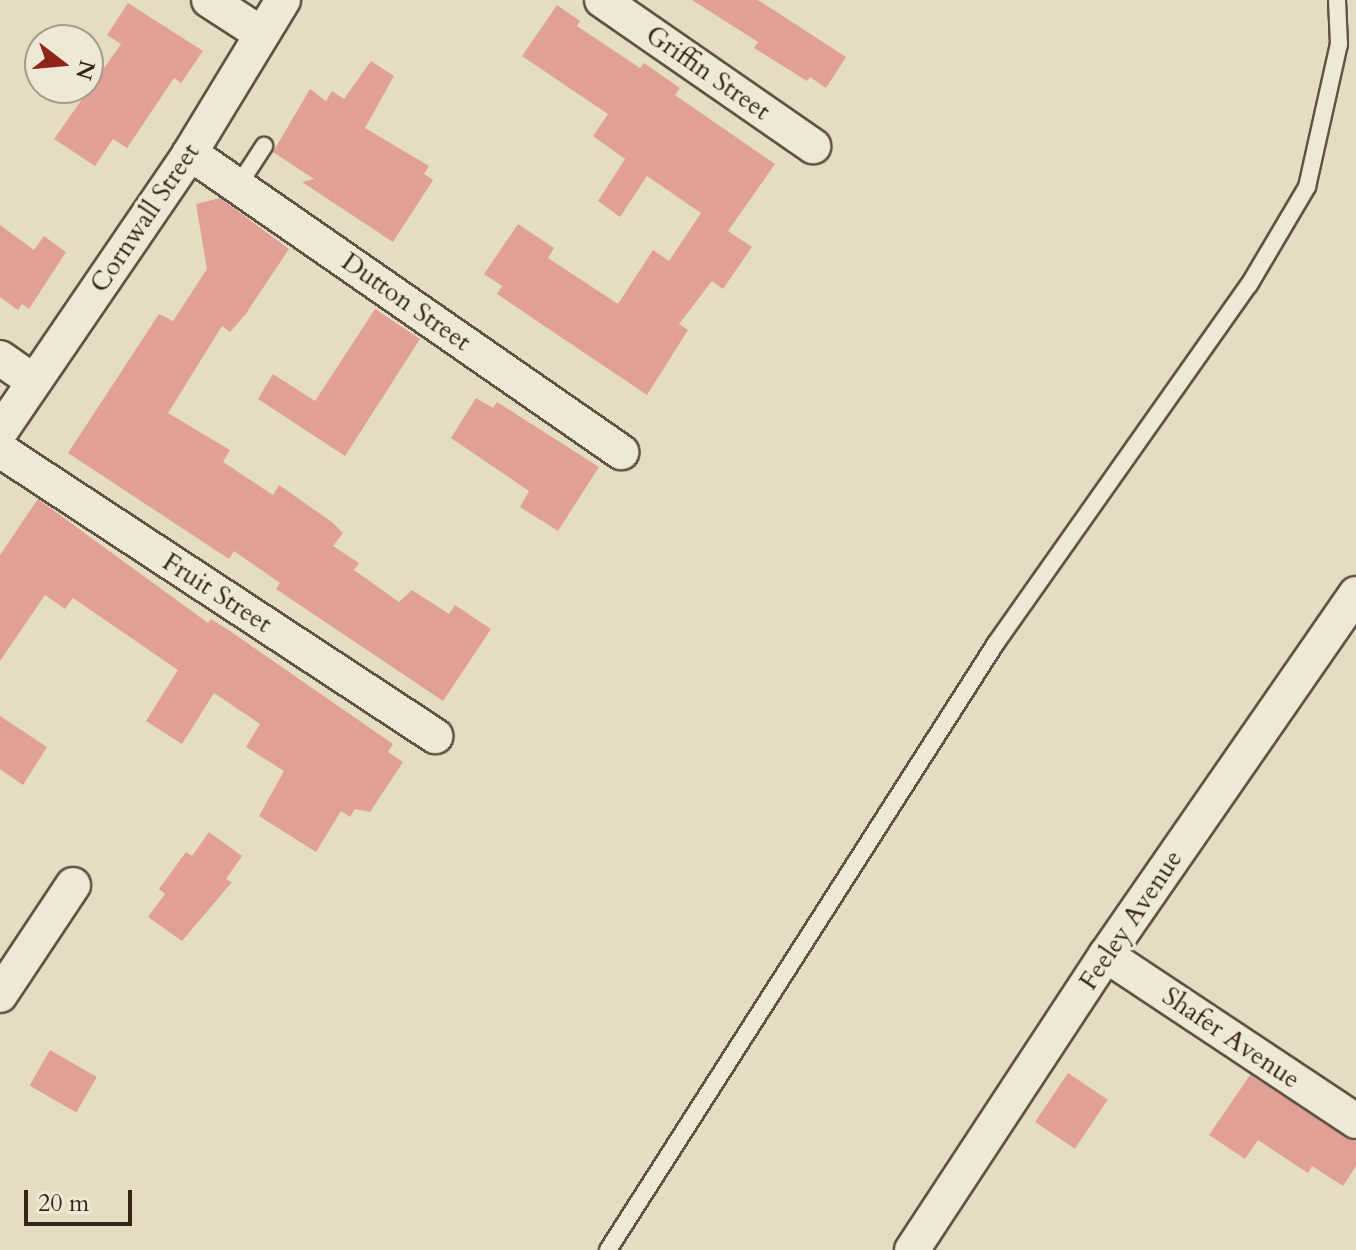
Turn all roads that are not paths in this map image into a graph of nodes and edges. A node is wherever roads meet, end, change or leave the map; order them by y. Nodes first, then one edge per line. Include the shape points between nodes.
1 (209, 0) edge
2 (283, 0) edge
3 (602, 0) edge
4 (1340, 0) edge
5 (260, 33) junction
6 (264, 146) dead end
7 (813, 146) dead end
8 (190, 153) junction
9 (238, 186) junction
10 (0, 358) edge
11 (33, 381) junction
12 (0, 432) edge
13 (0, 450) edge
14 (621, 452) dead end
15 (1356, 594) edge
16 (435, 736) dead end
17 (73, 885) dead end
18 (1106, 955) junction
19 (0, 995) edge
20 (1356, 1121) edge
21 (608, 1250) edge
22 (912, 1250) edge

1 - 5 street
2 - 5 street, Cornwall Street
3 - 7 street, Griffin Street
4 - 21 lane via 1339,44 1307,187 1256,272 996,643
5 - 8 street, Cornwall Street
6 - 9 lane
8 - 9 street, Dutton Street
8 - 11 street, Cornwall Street
9 - 14 street, Dutton Street
10 - 11 street
11 - 12 street, Cornwall Street
13 - 16 street, Fruit Street
15 - 18 street, Feeley Avenue
17 - 19 street
18 - 20 street, Shafer Avenue
18 - 22 street, Feeley Avenue

